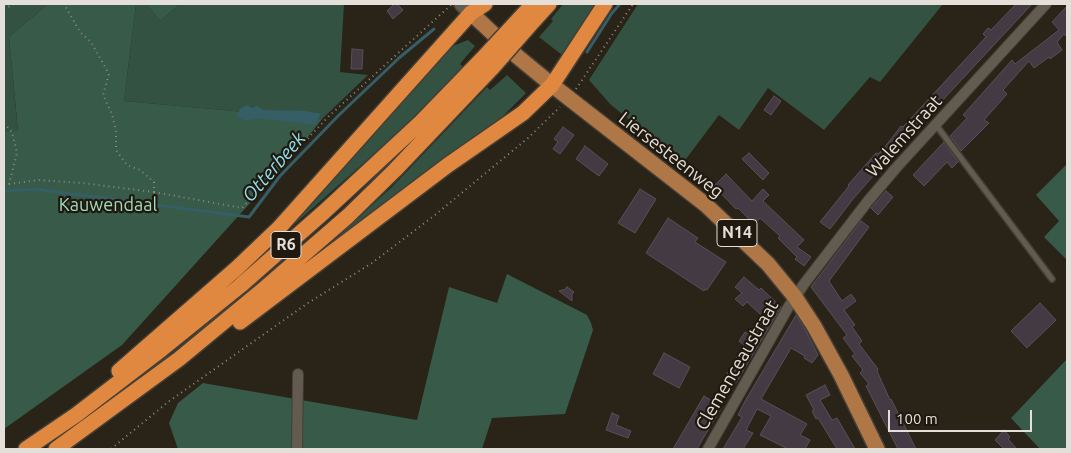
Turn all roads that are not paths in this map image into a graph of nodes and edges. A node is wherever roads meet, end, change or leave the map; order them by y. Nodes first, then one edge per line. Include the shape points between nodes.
1 (484, 4) edge
2 (533, 4) edge
3 (549, 4) edge
4 (605, 4) edge
5 (1046, 4) edge
6 (467, 8) edge
7 (524, 23) junction
8 (488, 63) junction
9 (552, 85) junction
10 (936, 124) junction
11 (1052, 279) dead end
12 (795, 297) junction
13 (179, 359) junction
14 (298, 374) dead end
15 (76, 414) junction
16 (26, 449) edge
17 (56, 449) edge
18 (297, 449) edge
19 (708, 449) edge
20 (877, 449) edge

1 - 6 highway
2 - 7 highway, R6
3 - 7 highway, R6
4 - 9 highway
5 - 10 street, Walemstraat
6 - 9 main road, Liersesteenweg / N14
6 - 15 highway via 279,228 94,392
7 - 8 highway, R6, bridge
8 - 13 highway, R6 via 402,163 348,216
8 - 15 highway, R6 via 240,286
9 - 12 main road, Liersesteenweg / N14 via 706,204 768,264
9 - 13 highway via 523,113 448,165 197,354
10 - 11 lane
10 - 12 street, Walemstraat via 868,202
12 - 19 street, Clemenceaustraat
12 - 20 main road, Liersesteenweg / N14 via 841,375
13 - 17 highway, R6
14 - 18 street
15 - 16 highway, R6

